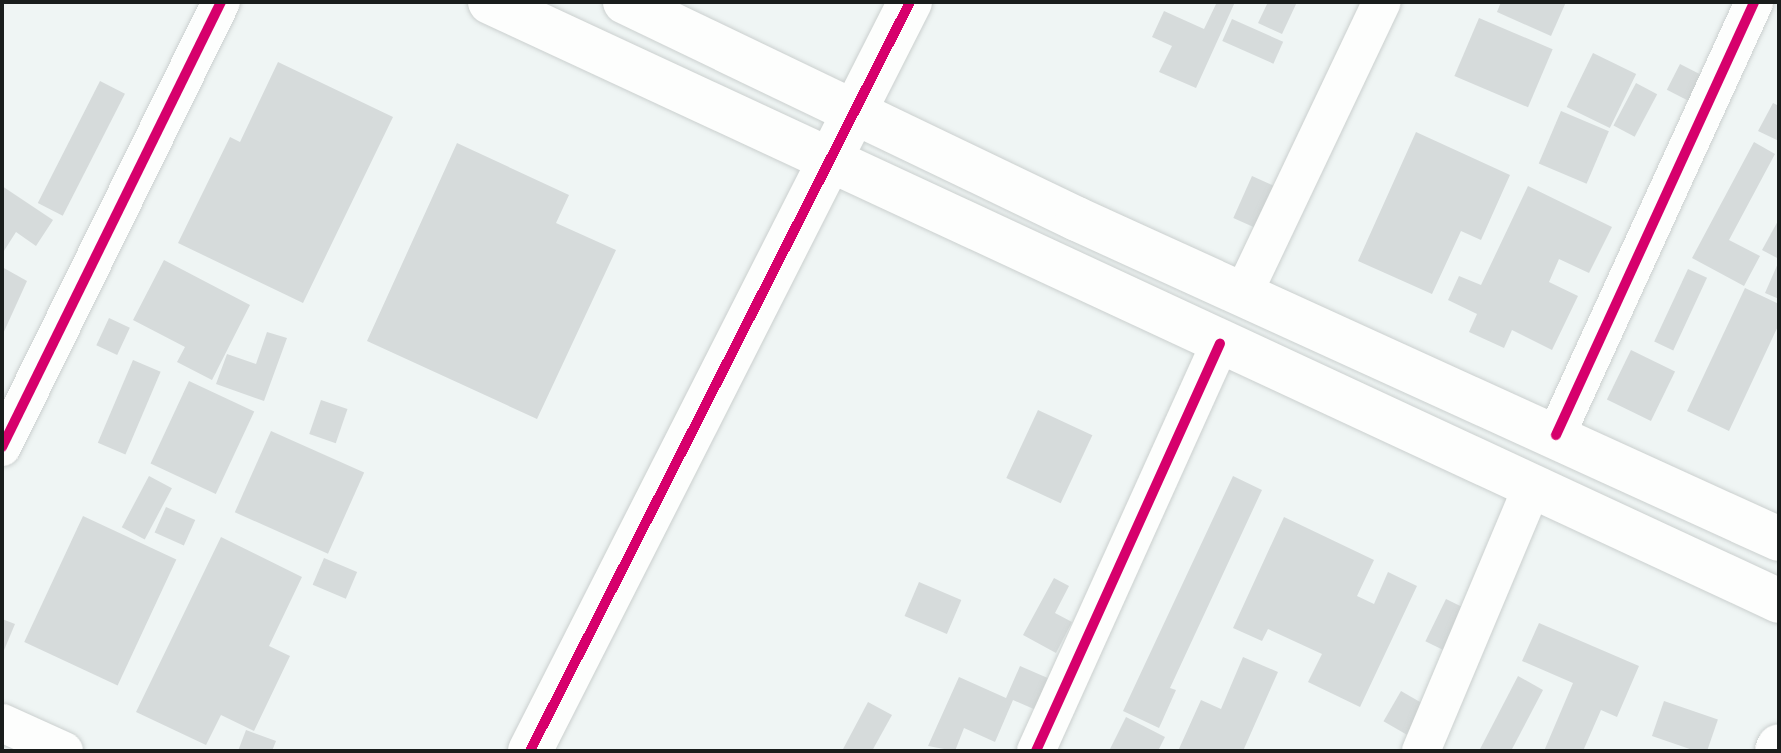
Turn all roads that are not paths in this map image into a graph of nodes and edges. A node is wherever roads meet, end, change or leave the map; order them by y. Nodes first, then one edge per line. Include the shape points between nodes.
1 (221, 2) edge
2 (490, 2) edge
3 (625, 2) edge
4 (910, 2) edge
5 (1382, 2) edge
6 (1754, 2) edge
7 (858, 110) junction
8 (835, 161) junction
9 (1244, 292) junction
10 (1220, 344) junction
11 (1556, 435) junction
12 (2, 447) edge
13 (1532, 487) junction
14 (1779, 539) edge
15 (1779, 601) edge
16 (2, 723) edge
17 (64, 751) edge
18 (530, 751) edge
19 (1036, 751) edge
20 (1421, 751) edge

1 - 12 street
2 - 8 main road
3 - 7 main road
4 - 7 main road
5 - 9 street
6 - 11 street
7 - 8 main road
7 - 9 main road
8 - 10 main road
8 - 18 main road
9 - 11 main road
10 - 13 main road
10 - 19 street
11 - 14 main road
13 - 15 main road
13 - 20 street
16 - 17 street

